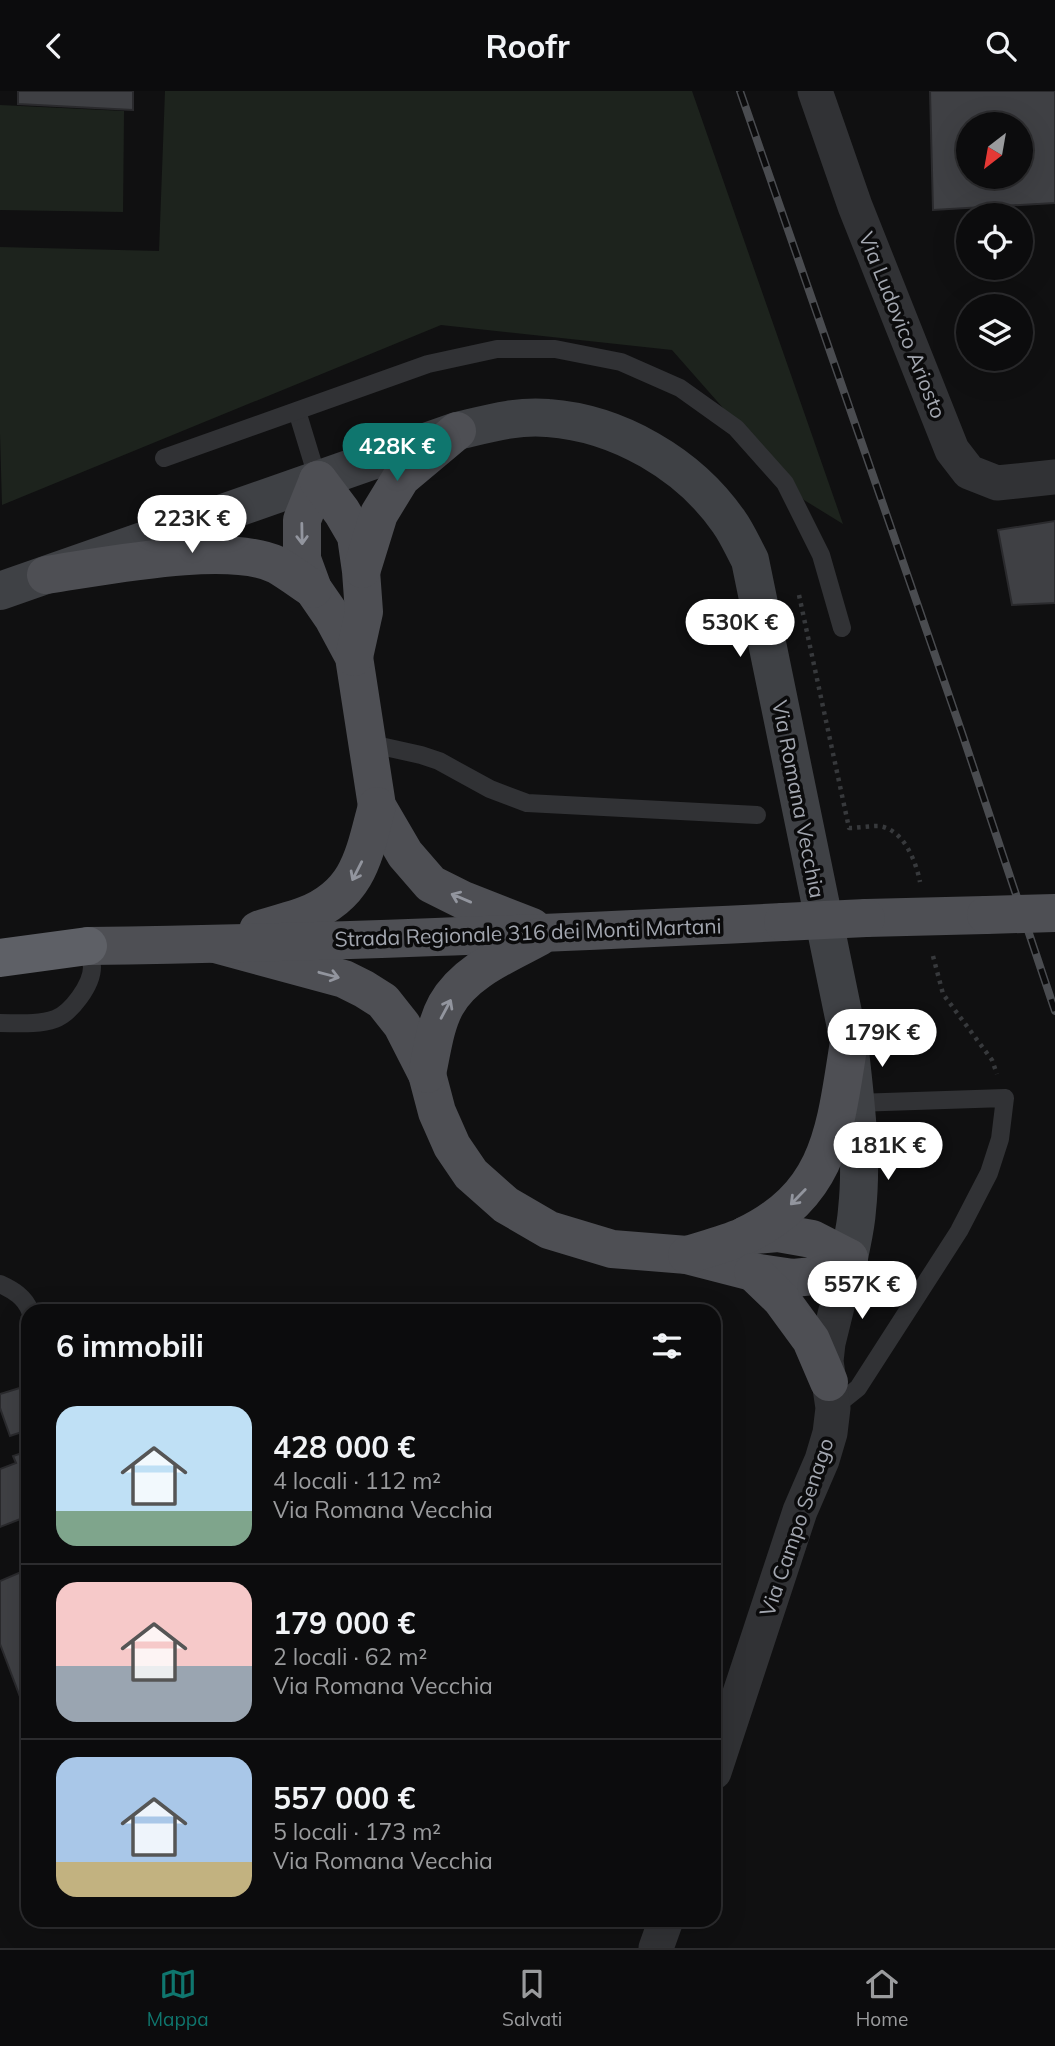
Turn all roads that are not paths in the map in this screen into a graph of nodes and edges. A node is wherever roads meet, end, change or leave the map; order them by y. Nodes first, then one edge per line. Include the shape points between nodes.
1 (816, 91) edge
2 (297, 411) junction
3 (457, 431) junction
4 (163, 458) dead end
5 (1055, 477) edge
6 (318, 479) junction
7 (361, 571) junction
8 (46, 575) junction
9 (313, 589) junction
10 (0, 591) edge
11 (842, 628) dead end
12 (354, 657) junction
13 (367, 743) junction
14 (377, 806) junction
15 (757, 815) dead end
16 (1055, 913) edge
17 (547, 933) junction
18 (215, 944) junction
19 (88, 946) junction
20 (0, 947) edge
21 (0, 958) edge
22 (0, 1023) edge
23 (849, 1042) junction
24 (427, 1074) junction
25 (855, 1103) junction
26 (744, 1236) junction
27 (687, 1255) junction
28 (849, 1258) junction
29 (753, 1272) junction
30 (0, 1284) edge
31 (27, 1304) edge
32 (831, 1395) junction
33 (721, 1751) edge
34 (664, 1927) edge
35 (656, 1948) edge

1 - 5 street, Via Ludovico Ariosto via 855,206 952,450 969,472 997,483
2 - 4 lane
2 - 6 lane
2 - 11 lane via 428,364 497,349 555,349 621,362 680,387 736,428 785,483 821,555
3 - 6 street, Via Romana Vecchia
3 - 7 main road via 401,478 379,514
3 - 23 street, Via Romana Vecchia via 503,420 547,418 591,425 668,461 700,487 730,522 750,559
6 - 7 main road via 356,536
6 - 8 street, Via Romana Vecchia
6 -> 9 main road via 302,520 302,559
7 - 12 main road via 364,612
8 - 9 main road via 233,554 275,564
8 - 10 street, Via Romana Vecchia
9 - 12 main road
12 - 13 main road
13 - 14 main road
13 - 15 lane via 439,761 527,803
17 -> 14 main road via 431,884 405,854
14 -> 18 main road via 360,866 340,895 304,916
16 - 17 main road, Strada Regionale 316 dei Monti Martani, bridge
17 - 18 main road, Strada Regionale 316 dei Monti Martani
24 -> 17 main road via 447,1003 482,968
18 - 19 main road, Strada Regionale 316 dei Monti Martani
18 -> 24 main road via 344,979 364,989 383,1001 402,1025
19 - 20 highway, Strada Regionale 316 dei Monti Martani
19 - 21 highway
19 - 22 lane via 92,969 72,1007 54,1020
23 - 25 street, Via Romana Vecchia
23 -> 26 main road via 836,1126 820,1168 784,1212
24 - 27 main road via 452,1146 471,1174 506,1205 549,1230 612,1249
25 - 28 street, Via Romana Vecchia via 858,1210
25 - 32 lane, Via Campo Senago via 1005,1098 1000,1139 989,1173 959,1231 858,1388
26 - 27 main road
26 - 28 main road via 778,1233 813,1239
27 - 29 main road
28 - 29 main road via 814,1276
28 - 32 street, Via Romana Vecchia via 828,1343
29 - 32 main road via 781,1299 811,1340
30 - 31 lane
32 - 33 street, Via Campo Senago via 830,1433 822,1460 800,1511
34 - 35 street

